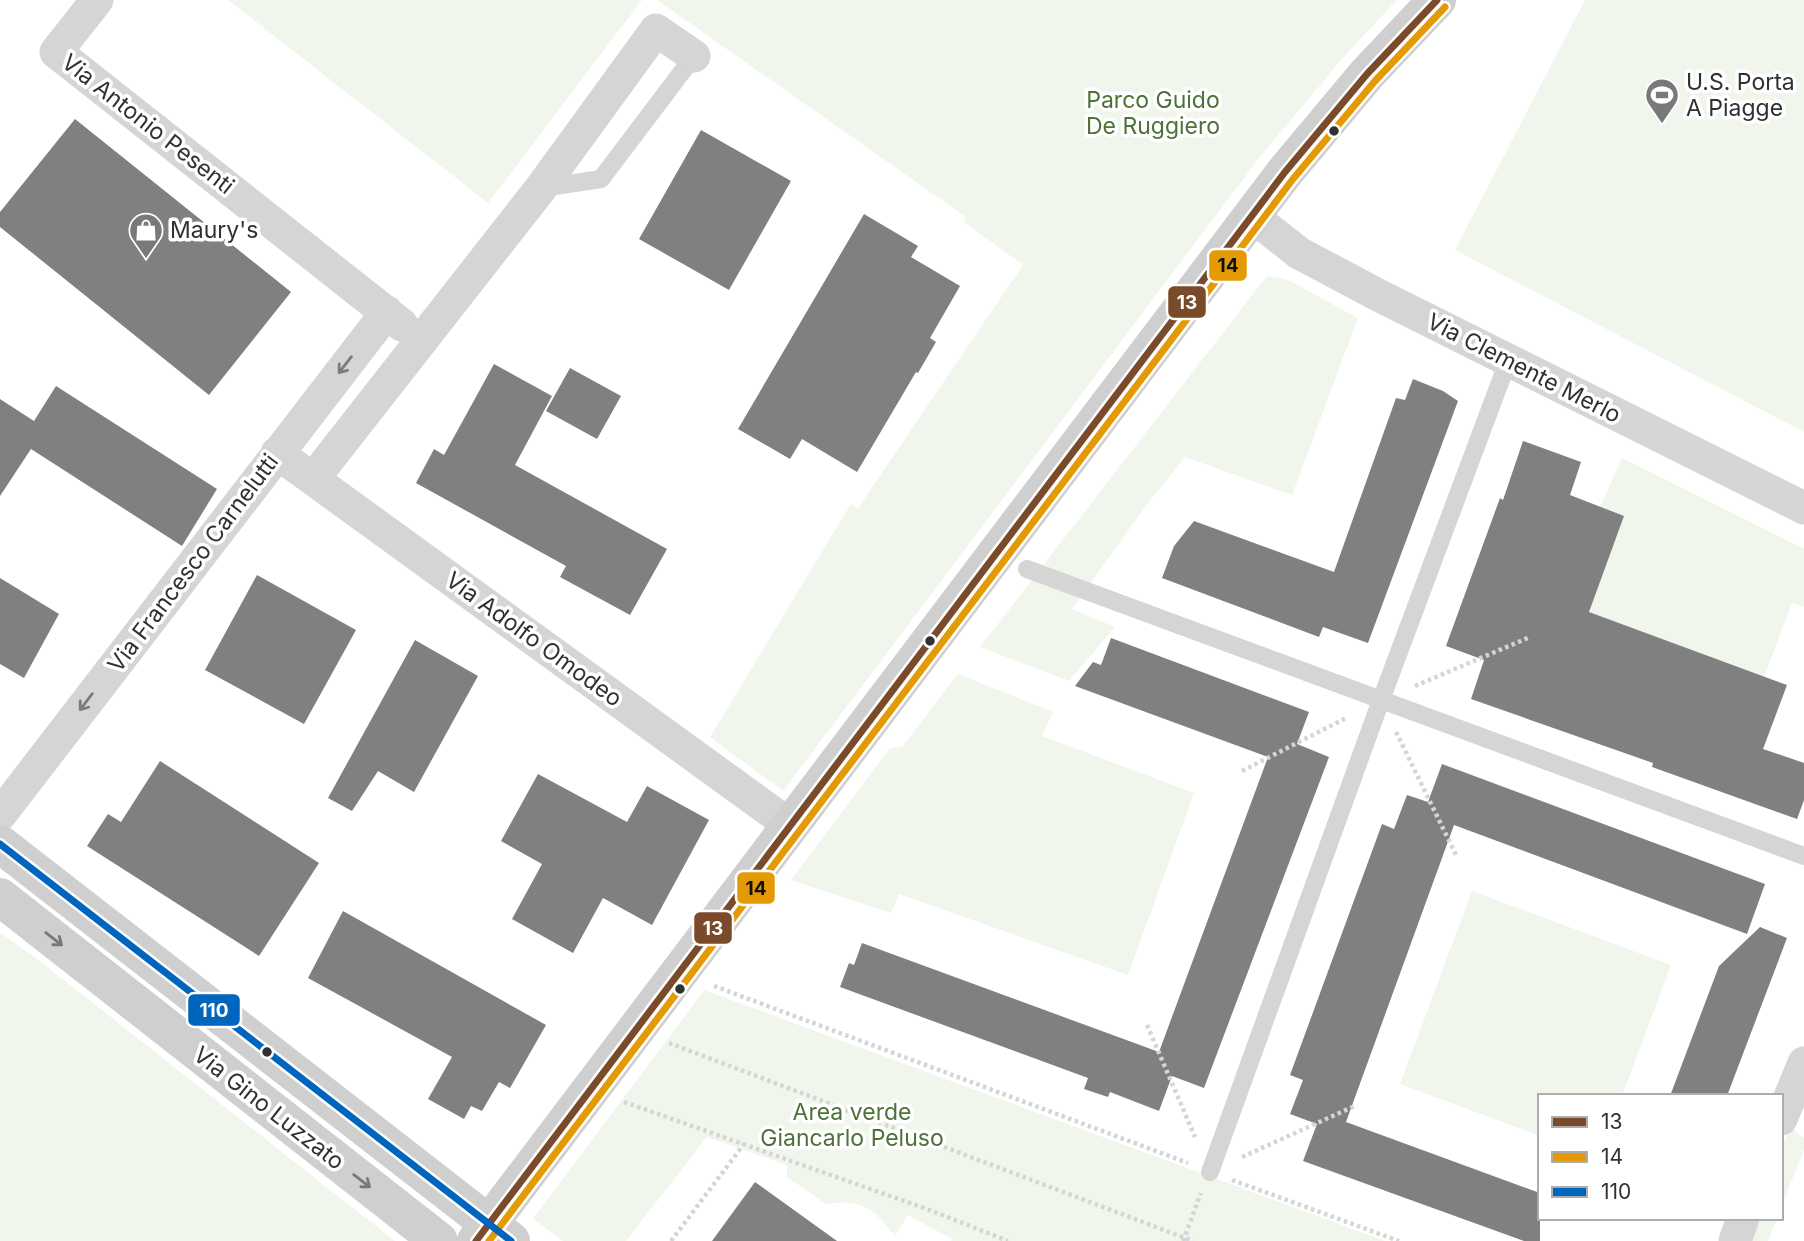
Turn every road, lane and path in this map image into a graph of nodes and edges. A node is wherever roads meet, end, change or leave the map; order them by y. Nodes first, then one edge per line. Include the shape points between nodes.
1 (97, 0) edge
2 (1437, 0) edge
3 (694, 56) joint
4 (541, 188) junction
5 (1252, 216) junction
6 (387, 312) junction
7 (422, 342) junction
8 (1508, 361) junction
9 (277, 453) junction
10 (313, 479) junction
11 (1804, 508) edge
12 (1027, 569) dead end
13 (1530, 636) dead end
14 (1381, 700) junction
15 (1242, 771) dead end
16 (0, 815) edge
17 (791, 826) junction
18 (0, 844) edge
19 (1456, 855) dead end
20 (1804, 856) edge
21 (0, 897) edge
22 (706, 983) dead end
23 (1147, 1025) dead end
24 (662, 1041) dead end
25 (1804, 1063) edge
26 (616, 1099) dead end
27 (1357, 1105) dead end
28 (1792, 1107) edge
29 (744, 1144) junction
30 (1210, 1172) junction
31 (1743, 1220) edge
32 (492, 1235) edge
33 (1184, 1239) edge
34 (439, 1241) edge
35 (671, 1241) edge
36 (1008, 1241) edge
37 (1193, 1241) edge
38 (1399, 1241) edge
39 (1735, 1241) edge

1 - 6 street, Via Antonio Pesenti via 56,52
2 - 5 street via 1341,104
3 - 4 lane via 601,179
3 - 4 street, Via Francesco Carnelutti via 656,30
4 - 7 street, Via Francesco Carnelutti
5 - 8 street, Via Clemente Merlo via 1299,253
5 - 17 street
6 - 7 street, Via Antonio Pesenti
6 -> 9 street, Via Francesco Carnelutti
7 - 10 street, Via Francesco Carnelutti
8 - 11 street, Via Clemente Merlo
8 - 14 lane
9 - 10 street, Via Adolfo Omodeo
9 -> 16 street, Via Francesco Carnelutti
10 - 17 street, Via Adolfo Omodeo
12 - 14 lane
13 - 14 path
14 - 15 path
14 - 19 path
14 - 20 lane
14 - 30 lane
17 - 32 street
18 - 32 street, Via Gino Luzzato
21 -> 34 street, Via Gino Luzzato
22 - 30 path
23 - 30 path
24 - 33 path
25 - 28 street
26 - 29 path
27 - 30 path
29 - 35 path
29 - 36 path
30 - 33 path
30 - 38 path
31 - 39 street
33 - 37 path

